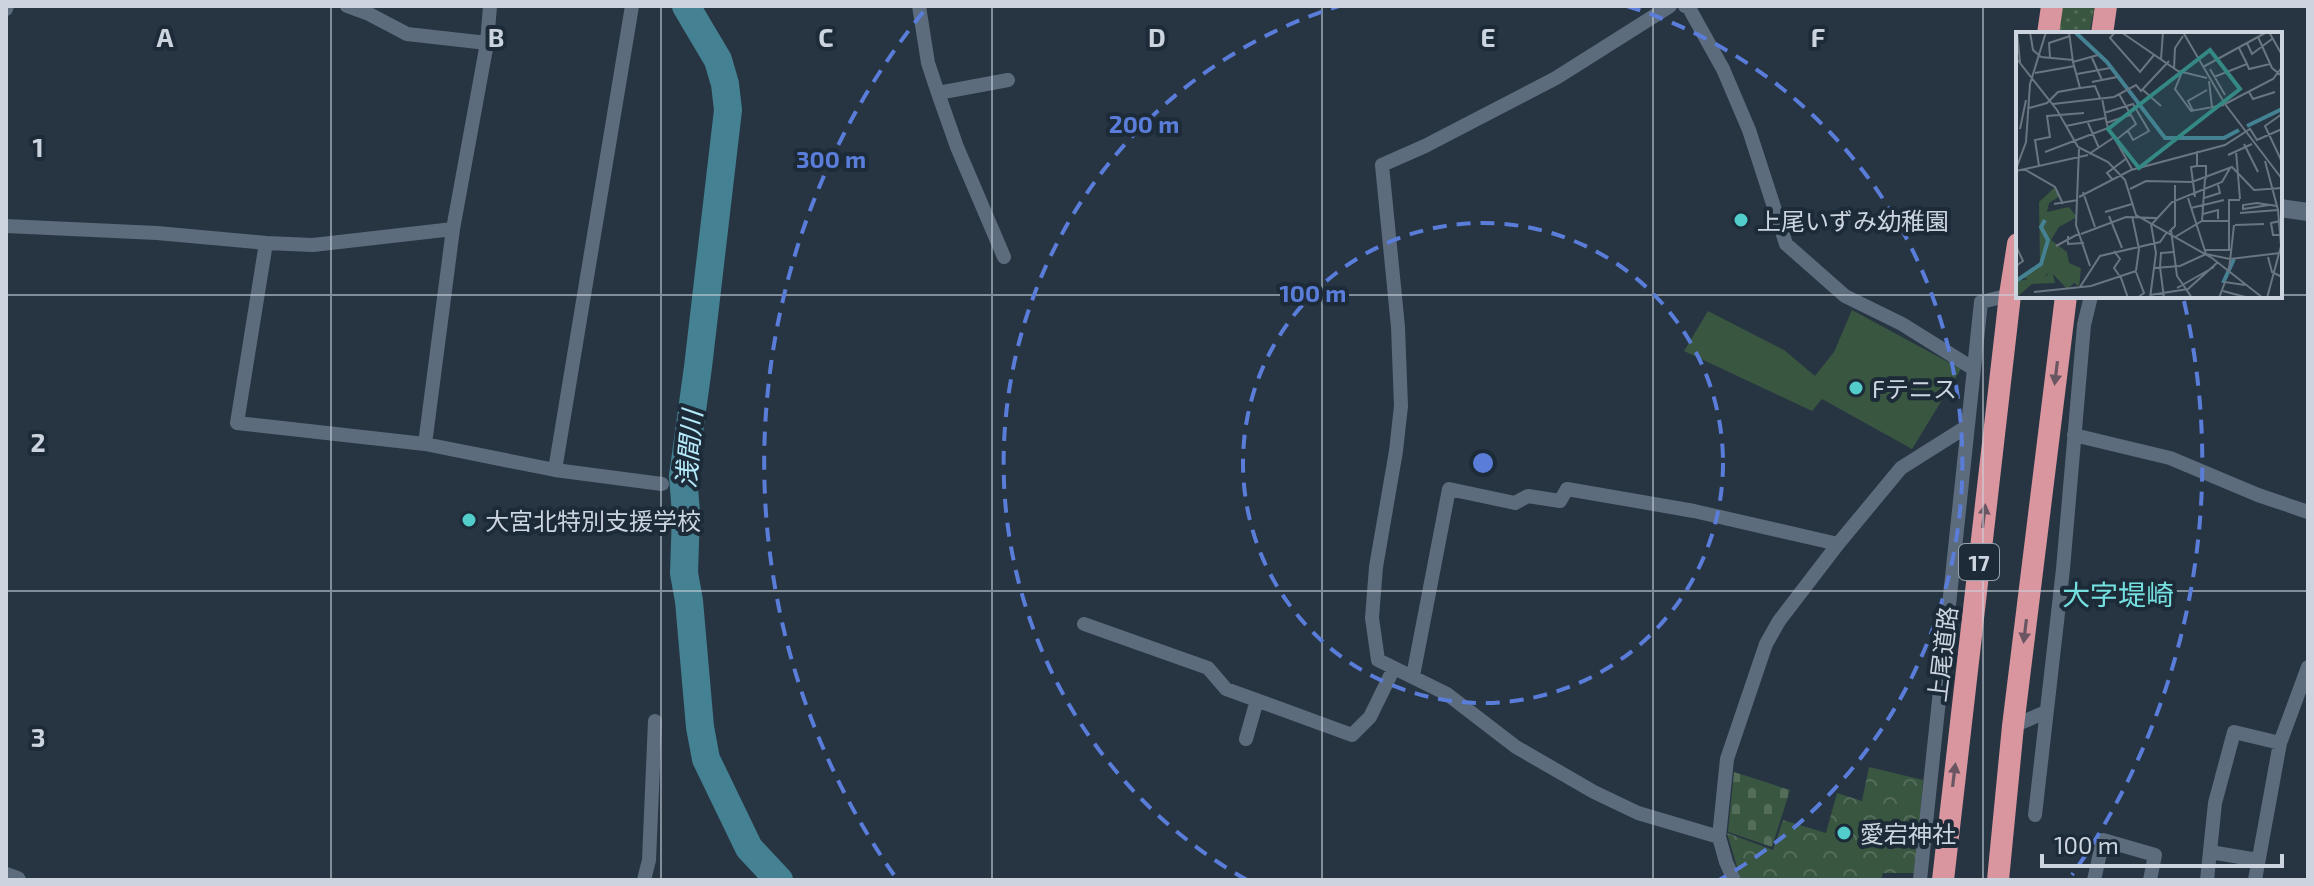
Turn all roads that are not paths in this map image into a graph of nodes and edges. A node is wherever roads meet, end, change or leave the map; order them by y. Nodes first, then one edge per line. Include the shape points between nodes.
1 (347, 6) edge
2 (490, 6) edge
3 (632, 6) edge
4 (919, 6) edge
5 (1670, 6) edge
6 (2106, 6) edge
7 (1689, 7) edge
8 (2102, 32) edge
9 (487, 43) junction
10 (1008, 80) dead end
11 (938, 93) junction
12 (2282, 208) edge
13 (2308, 212) edge
14 (6, 226) edge
15 (453, 229) junction
16 (266, 243) junction
17 (1004, 257) dead end
18 (2016, 257) edge
19 (2010, 295) junction
20 (2067, 298) edge
21 (2090, 298) edge
22 (2074, 324) junction
23 (1974, 369) junction
24 (1966, 427) junction
25 (2074, 435) junction
26 (425, 444) junction
27 (555, 470) junction
28 (662, 484) dead end
29 (2308, 512) edge
30 (1838, 544) junction
31 (1084, 624) dead end
32 (2308, 667) edge
33 (1394, 668) junction
34 (1413, 676) junction
35 (1257, 700) junction
36 (2046, 712) junction
37 (655, 721) dead end
38 (2013, 726) junction
39 (1246, 739) dead end
40 (2280, 743) junction
41 (2035, 815) dead end
42 (1925, 821) junction
43 (1947, 831) junction
44 (1719, 837) junction
45 (2210, 852) junction
46 (2258, 860) junction
47 (6, 876) edge
48 (17, 880) edge
49 (644, 880) edge
50 (1734, 880) edge
51 (1920, 880) edge
52 (1943, 880) edge
53 (1998, 880) edge
54 (2094, 880) edge
55 (2150, 880) edge
56 (2207, 880) edge
57 (2255, 880) edge

1 - 9 street via 407,34
2 - 9 street
3 - 27 street
4 - 11 street
5 - 33 street via 1556,78 1382,165 1401,406 1372,618 1378,660
6 - 8 highway
7 - 23 street via 1749,130 1786,244 1845,296
9 - 15 street
10 - 11 street
11 - 17 street
12 - 13 street
14 - 16 street
15 - 16 street via 313,245
15 - 26 street
16 - 26 street via 237,423
18 - 19 highway, 上尾道路 / 17
19 - 23 street via 1981,302
43 -> 19 highway, 上尾道路 / 17
20 - 22 highway, 17
21 - 22 street
22 - 25 street
22 -> 38 highway, 17
23 - 24 street
24 - 30 street via 1901,468
24 - 42 street
25 - 29 street via 2170,458
25 - 36 street
26 - 27 street
27 - 28 street
30 - 34 street via 1567,489 1560,501 1528,496 1515,503 1449,489
30 - 44 street via 1766,644 1727,759
31 - 35 street via 1208,668 1226,689
32 - 40 street
33 - 34 street
33 - 35 street via 1370,717 1352,735
34 - 44 street via 1447,694 1516,747 1594,792 1638,813
35 - 39 street
36 - 38 street
36 - 41 street
37 - 49 street
38 - 53 highway, 17
40 - 45 street via 2234,732 2215,803
40 - 46 street
42 - 43 street
42 - 51 street
43 - 52 highway, 上尾道路 / 17
44 - 50 street
45 - 46 street
45 - 56 street
46 - 57 street
47 - 48 street
54 - 55 street via 2103,840 2155,855

